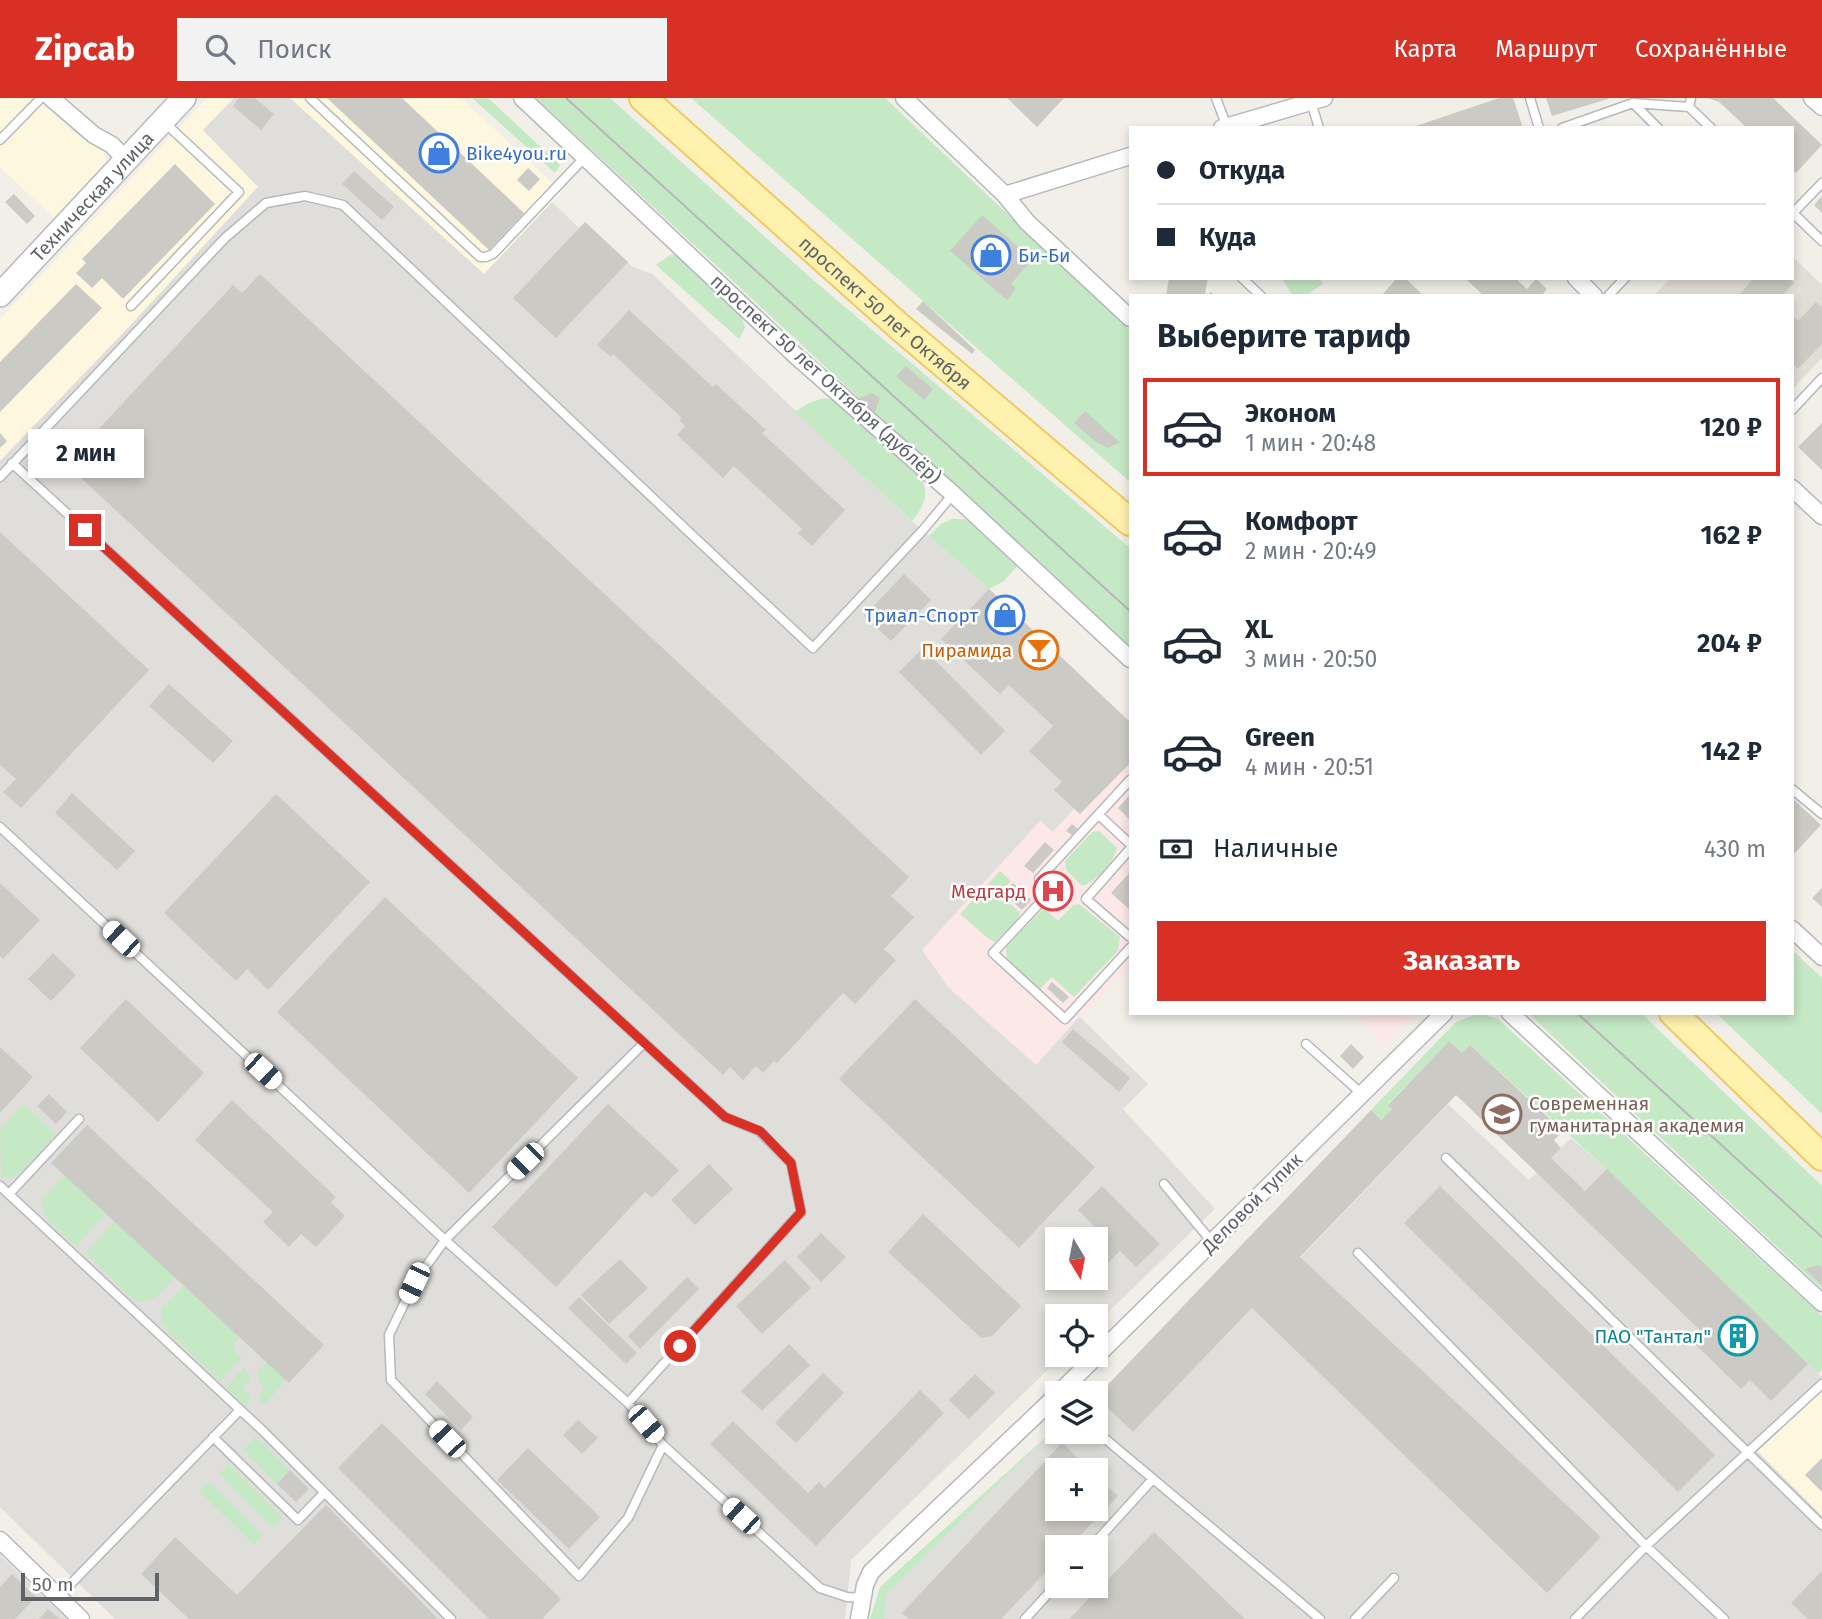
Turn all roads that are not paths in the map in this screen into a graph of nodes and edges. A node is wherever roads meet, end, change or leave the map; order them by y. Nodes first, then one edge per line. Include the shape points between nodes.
1 (41, 98) edge
2 (51, 98) edge
3 (184, 98) edge
4 (310, 98) edge
5 (522, 98) edge
6 (643, 98) edge
7 (904, 98) edge
8 (1216, 98) edge
9 (1530, 98) edge
10 (1812, 98) edge
11 (1317, 100) edge
12 (1690, 102) edge
13 (1633, 103) junction
14 (1822, 107) edge
15 (163, 121) junction
16 (1225, 126) edge
17 (1228, 126) edge
18 (1319, 126) edge
19 (1538, 126) edge
20 (1568, 126) edge
21 (1656, 126) edge
22 (1709, 126) edge
23 (0, 140) edge
24 (1129, 156) edge
25 (585, 157) junction
26 (126, 160) junction
27 (1822, 183) edge
28 (1005, 195) junction
29 (1794, 212) edge
30 (1794, 214) edge
31 (1822, 241) edge
32 (1244, 280) edge
33 (1578, 280) edge
34 (1623, 280) edge
35 (1259, 294) edge
36 (1592, 294) edge
37 (1610, 294) edge
38 (0, 295) edge
39 (131, 306) dead end
40 (1129, 317) edge
41 (1822, 378) edge
42 (1794, 408) edge
43 (12, 463) junction
44 (0, 477) edge
45 (1794, 490) edge
46 (953, 494) junction
47 (1822, 516) edge
48 (1129, 522) edge
49 (1129, 658) edge
50 (1129, 781) edge
51 (1794, 791) edge
52 (1822, 814) edge
53 (1098, 815) junction
54 (0, 827) edge
55 (1129, 845) edge
56 (1129, 847) edge
57 (1794, 931) edge
58 (1129, 936) edge
59 (1129, 949) edge
60 (1822, 957) edge
61 (1442, 1015) edge
62 (1512, 1015) edge
63 (1675, 1015) edge
64 (644, 1043) junction
65 (1306, 1044) dead end
66 (1362, 1094) junction
67 (79, 1118) dead end
68 (1822, 1157) edge
69 (1446, 1158) dead end
70 (1164, 1184) dead end
71 (0, 1186) edge
72 (9, 1194) junction
73 (445, 1240) junction
74 (1212, 1242) junction
75 (1358, 1253) dead end
76 (1822, 1303) edge
77 (1071, 1381) edge
78 (1822, 1384) edge
79 (628, 1403) junction
80 (1045, 1406) edge
81 (240, 1410) junction
82 (213, 1437) junction
83 (1108, 1442) edge
84 (663, 1445) junction
85 (1749, 1453) junction
86 (1152, 1480) junction
87 (324, 1493) junction
88 (1822, 1525) edge
89 (1102, 1535) edge
90 (0, 1540) edge
91 (1646, 1546) junction
92 (1394, 1578) dead end
93 (58, 1597) junction
94 (863, 1598) junction
95 (1045, 1598) edge
96 (81, 1619) edge
97 (451, 1619) edge
98 (859, 1619) edge
99 (1026, 1619) edge
100 (1320, 1619) edge
101 (1355, 1619) edge
102 (1575, 1619) edge
103 (1724, 1619) edge

1 - 23 lane
2 - 26 street
3 - 15 main road, Техническая улица
4 - 25 lane via 480,257 493,254
5 - 25 street, проспект 50 лет Октября (дублёр)
6 - 48 main road, проспект 50 лет Октября via 901,328
7 - 28 street
8 - 16 lane
9 - 19 lane
10 - 14 street
11 - 17 street
11 - 18 lane
12 - 13 lane
12 - 22 lane
13 - 20 lane
13 - 21 lane
15 - 26 main road, Техническая улица
15 - 39 lane via 239,192
24 - 28 street
25 - 46 street, проспект 50 лет Октября (дублёр) via 796,356
26 - 38 main road, Техническая улица
27 - 29 lane
28 - 40 street via 1027,222
30 - 31 lane
32 - 35 lane
33 - 36 street
34 - 37 lane
41 - 42 lane
43 - 44 lane
43 - 46 lane via 225,238 266,204 305,196 343,205 813,648
43 - 64 lane
45 - 47 street
46 - 49 street, проспект 50 лет Октября (дублёр)
50 - 53 lane
51 - 52 lane
53 - 55 lane
53 - 59 lane via 1039,879 1052,890 993,953 1065,1019
54 - 73 lane
56 - 58 lane via 1086,899
57 - 60 street
61 - 66 street, Деловой тупик
62 - 76 street
63 - 68 main road
64 - 73 lane
64 - 79 lane via 725,1117 760,1131 791,1163 801,1212
65 - 66 lane
66 - 74 street, Деловой тупик
67 - 72 lane
69 - 85 lane
70 - 74 lane
71 - 72 lane
72 - 81 lane
73 - 79 lane
73 - 84 lane via 414,1283 389,1335 391,1380 579,1576 628,1518
74 - 77 street, Деловой тупик
75 - 91 lane
78 - 85 lane
79 - 84 lane
80 - 94 street, Деловой тупик via 871,1572
81 - 82 lane
81 - 87 lane
82 - 87 lane via 299,1520
82 - 93 lane
83 - 86 lane
84 - 94 lane via 820,1588
85 - 88 lane
85 - 91 lane
86 - 89 lane
86 - 100 lane
87 - 97 lane
90 - 93 street
91 - 102 lane
91 - 103 lane
92 - 101 lane
93 - 96 street
94 - 98 street, Деловой тупик
95 - 99 lane

